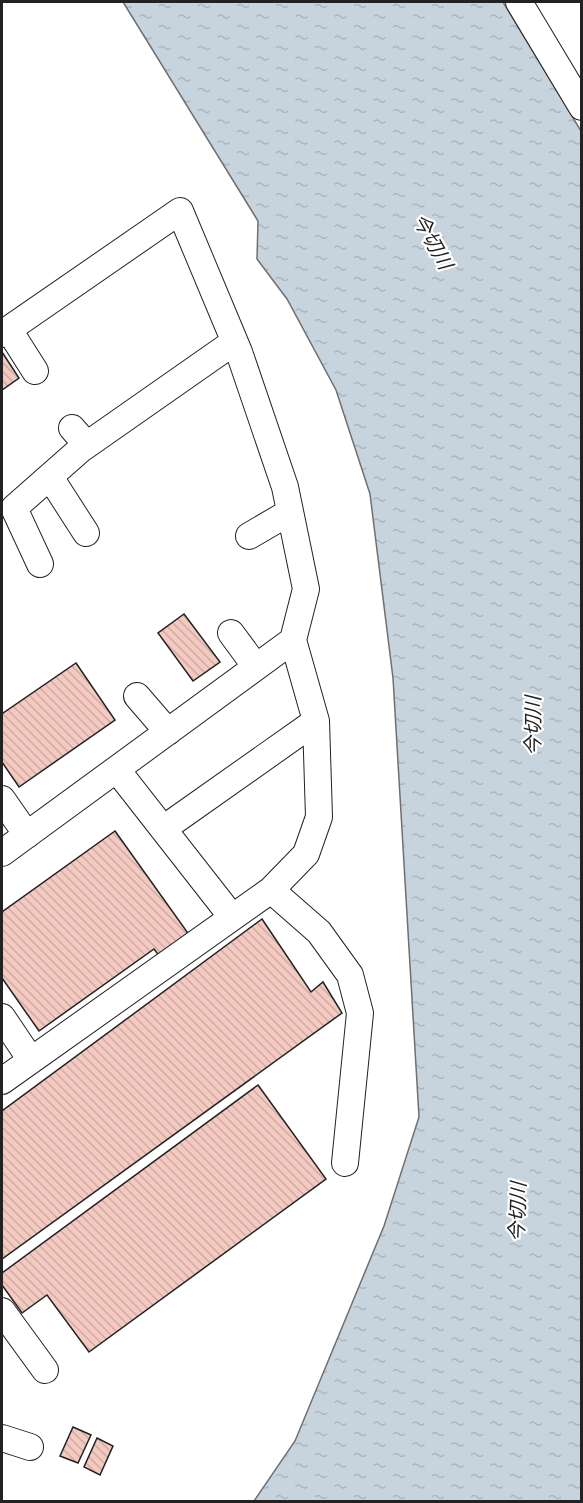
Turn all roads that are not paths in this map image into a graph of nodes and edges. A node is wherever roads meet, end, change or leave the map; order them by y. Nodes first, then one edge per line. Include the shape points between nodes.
1 (519, 2) edge
2 (582, 107) edge
3 (5, 332) edge
4 (234, 342) junction
5 (34, 371) dead end
6 (50, 477) junction
7 (290, 512) junction
8 (86, 533) dead end
9 (249, 536) dead end
10 (40, 564) dead end
11 (231, 633) dead end
12 (294, 640) junction
13 (256, 667) junction
14 (137, 696) dead end
15 (316, 720) junction
16 (168, 732) junction
17 (117, 770) junction
18 (2, 799) edge
19 (163, 829) junction
20 (27, 835) junction
21 (2, 853) edge
22 (271, 890) junction
23 (232, 917) junction
24 (2, 1017) edge
25 (32, 1060) junction
26 (2, 1081) edge
27 (345, 1163) dead end
28 (2, 1311) edge
29 (45, 1370) dead end
30 (2, 1438) edge
31 (30, 1447) dead end

1 - 2 street
3 - 4 street via 180,211
3 - 5 street
4 - 6 street via 79,437
4 - 7 street via 285,487
6 - 8 street
6 - 10 street via 14,508
7 - 9 street
7 - 12 street via 306,588
11 - 13 street
12 - 13 street
12 - 15 street
13 - 16 street
14 - 16 street
15 - 19 street
15 - 22 street via 319,817 306,854
16 - 17 street
17 - 19 street
17 - 20 street
18 - 20 street
19 - 23 street
20 - 21 street
22 - 23 street
22 - 27 street via 319,932 350,975 360,1013
23 - 25 street
24 - 25 street
25 - 26 street
28 - 29 street
30 - 31 street

